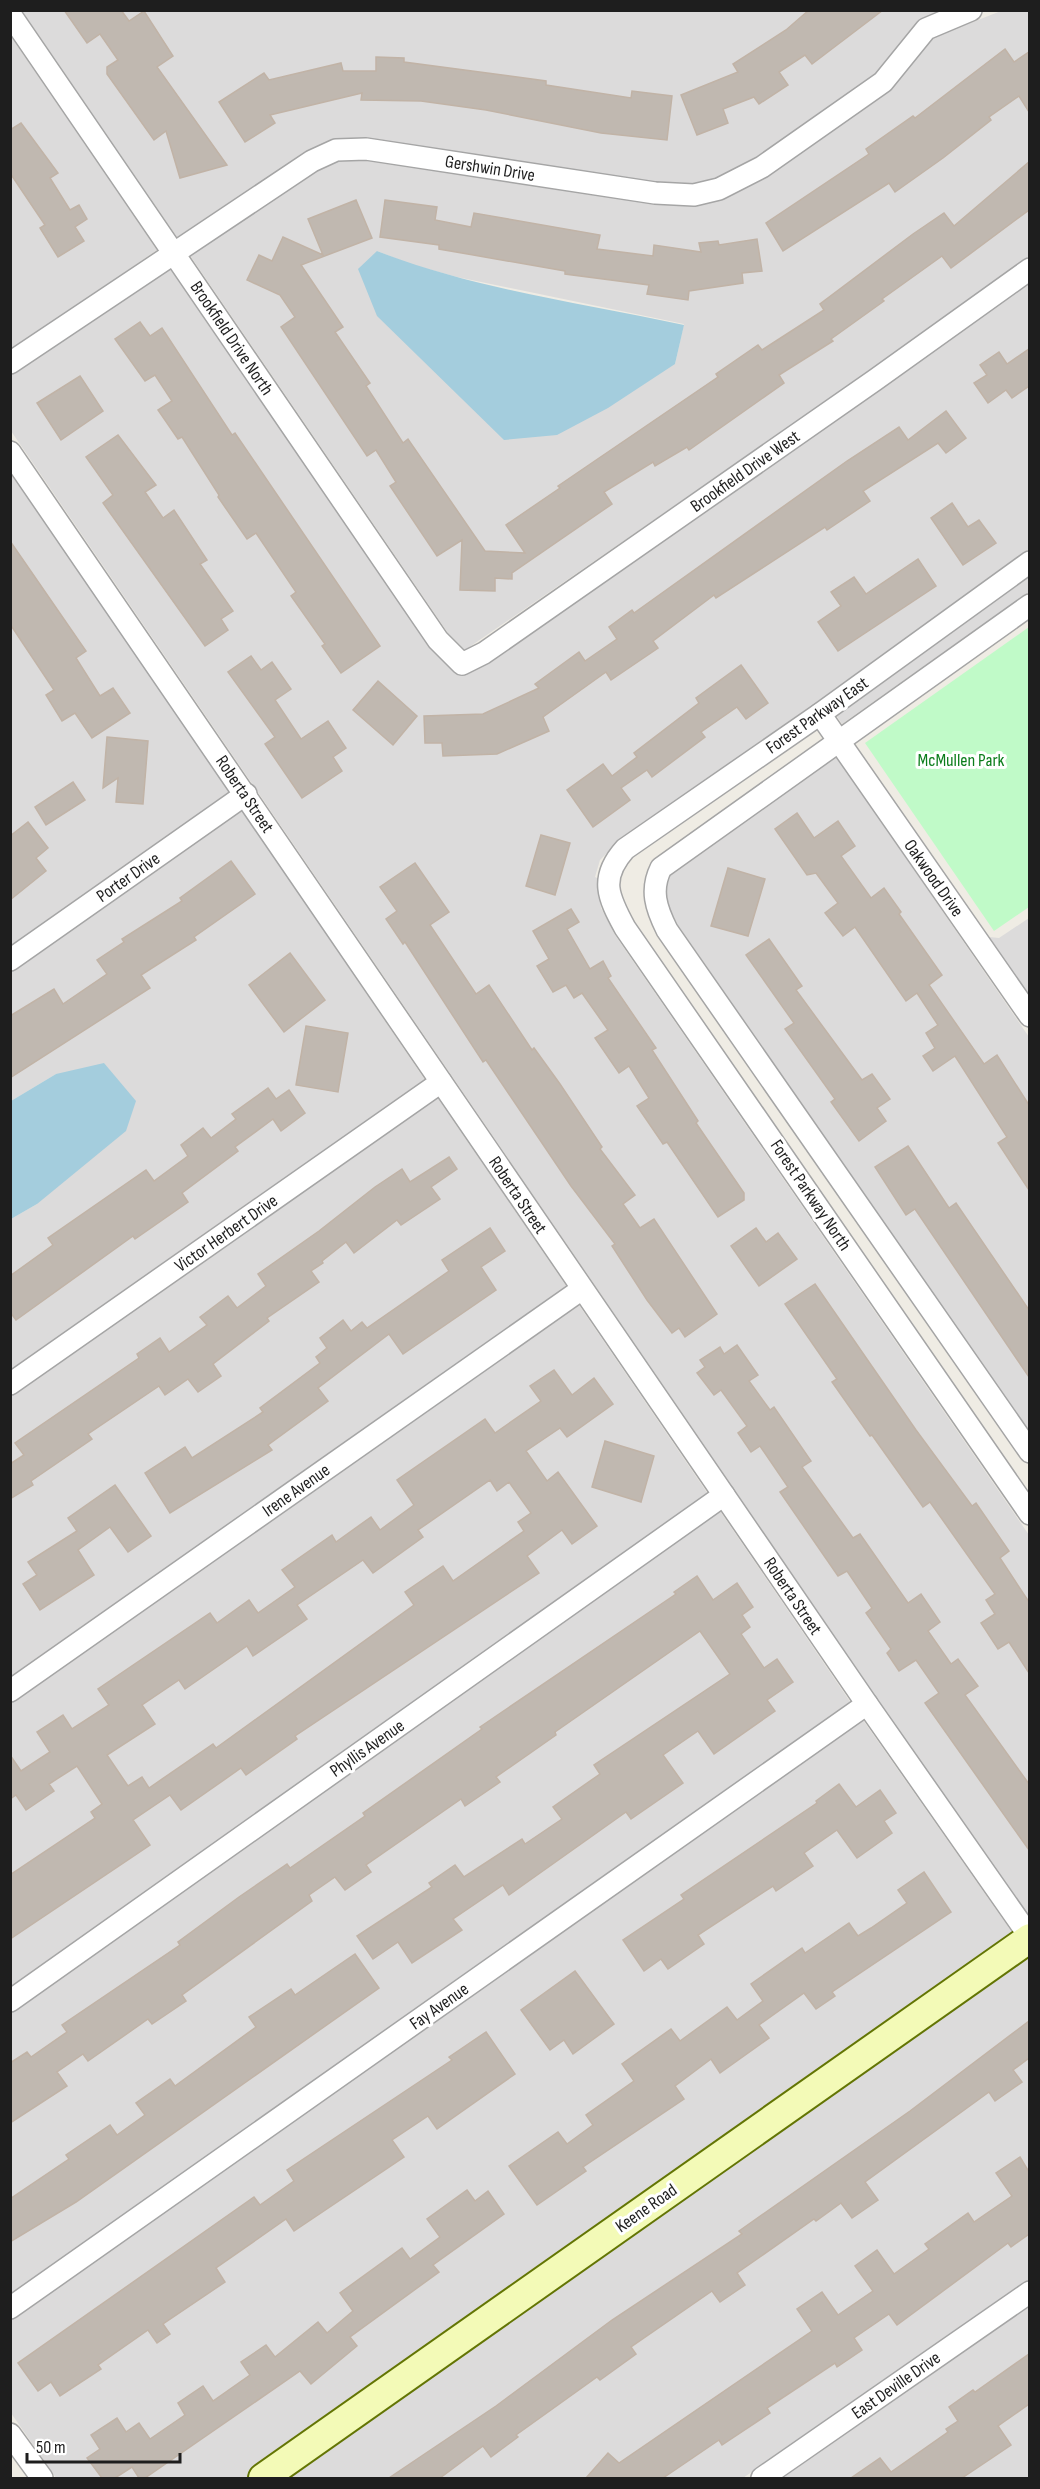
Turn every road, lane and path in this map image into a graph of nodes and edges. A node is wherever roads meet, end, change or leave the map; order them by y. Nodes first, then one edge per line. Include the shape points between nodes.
1 (971, 10) edge
2 (10, 14) edge
3 (173, 252) junction
4 (1029, 269) edge
5 (10, 363) edge
6 (10, 452) edge
7 (1029, 562) edge
8 (1029, 605) edge
9 (458, 659) joint
10 (820, 714) junction
11 (838, 740) junction
12 (246, 794) junction
13 (610, 871) joint
14 (654, 884) joint
15 (10, 960) edge
16 (1029, 1016) edge
17 (765, 1071) junction
18 (441, 1082) junction
19 (738, 1089) junction
20 (582, 1289) junction
21 (10, 1384) edge
22 (1029, 1452) edge
23 (724, 1496) junction
24 (1029, 1514) edge
25 (10, 1691) edge
26 (867, 1704) junction
27 (1029, 1937) edge
28 (10, 2001) edge
29 (1029, 2292) edge
30 (10, 2308) edge
31 (10, 2434) edge
32 (42, 2478) edge
33 (263, 2478) edge
34 (762, 2478) edge

1 - 3 street, Gershwin Drive via 926,29 883,82 762,167 719,189 694,195 655,193 366,149 336,150 312,161
2 - 3 street, Brookfield Drive North
3 - 5 street, Gershwin Drive
3 - 9 street, Brookfield Drive North via 432,631
4 - 9 street, Brookfield Drive West via 484,653 462,664
6 - 12 street, Roberta Street
7 - 10 street, Forest Parkway East
8 - 11 street, Forest Parkway East
10 - 11 street, Oakwood Drive
10 - 13 street, Forest Parkway East via 625,849
11 - 14 street, Forest Parkway East via 661,868
11 - 16 street, Oakwood Drive
12 - 15 street, Porter Drive
12 - 18 street, Roberta Street
13 - 19 street, Forest Parkway North via 611,902 625,928
14 - 17 street, Forest Parkway North via 657,911 667,930
17 - 19 street
17 - 22 street, Forest Parkway North
18 - 20 street, Roberta Street
18 - 21 street, Victor Herbert Drive
19 - 24 street, Forest Parkway North
20 - 23 street, Roberta Street
20 - 25 street, Irene Avenue
23 - 26 street, Roberta Street
23 - 28 street, Phyllis Avenue
26 - 27 street, Roberta Street
26 - 30 street, Fay Avenue
27 - 33 main road, Keene Road
29 - 34 street, East Deville Drive
31 - 32 street

